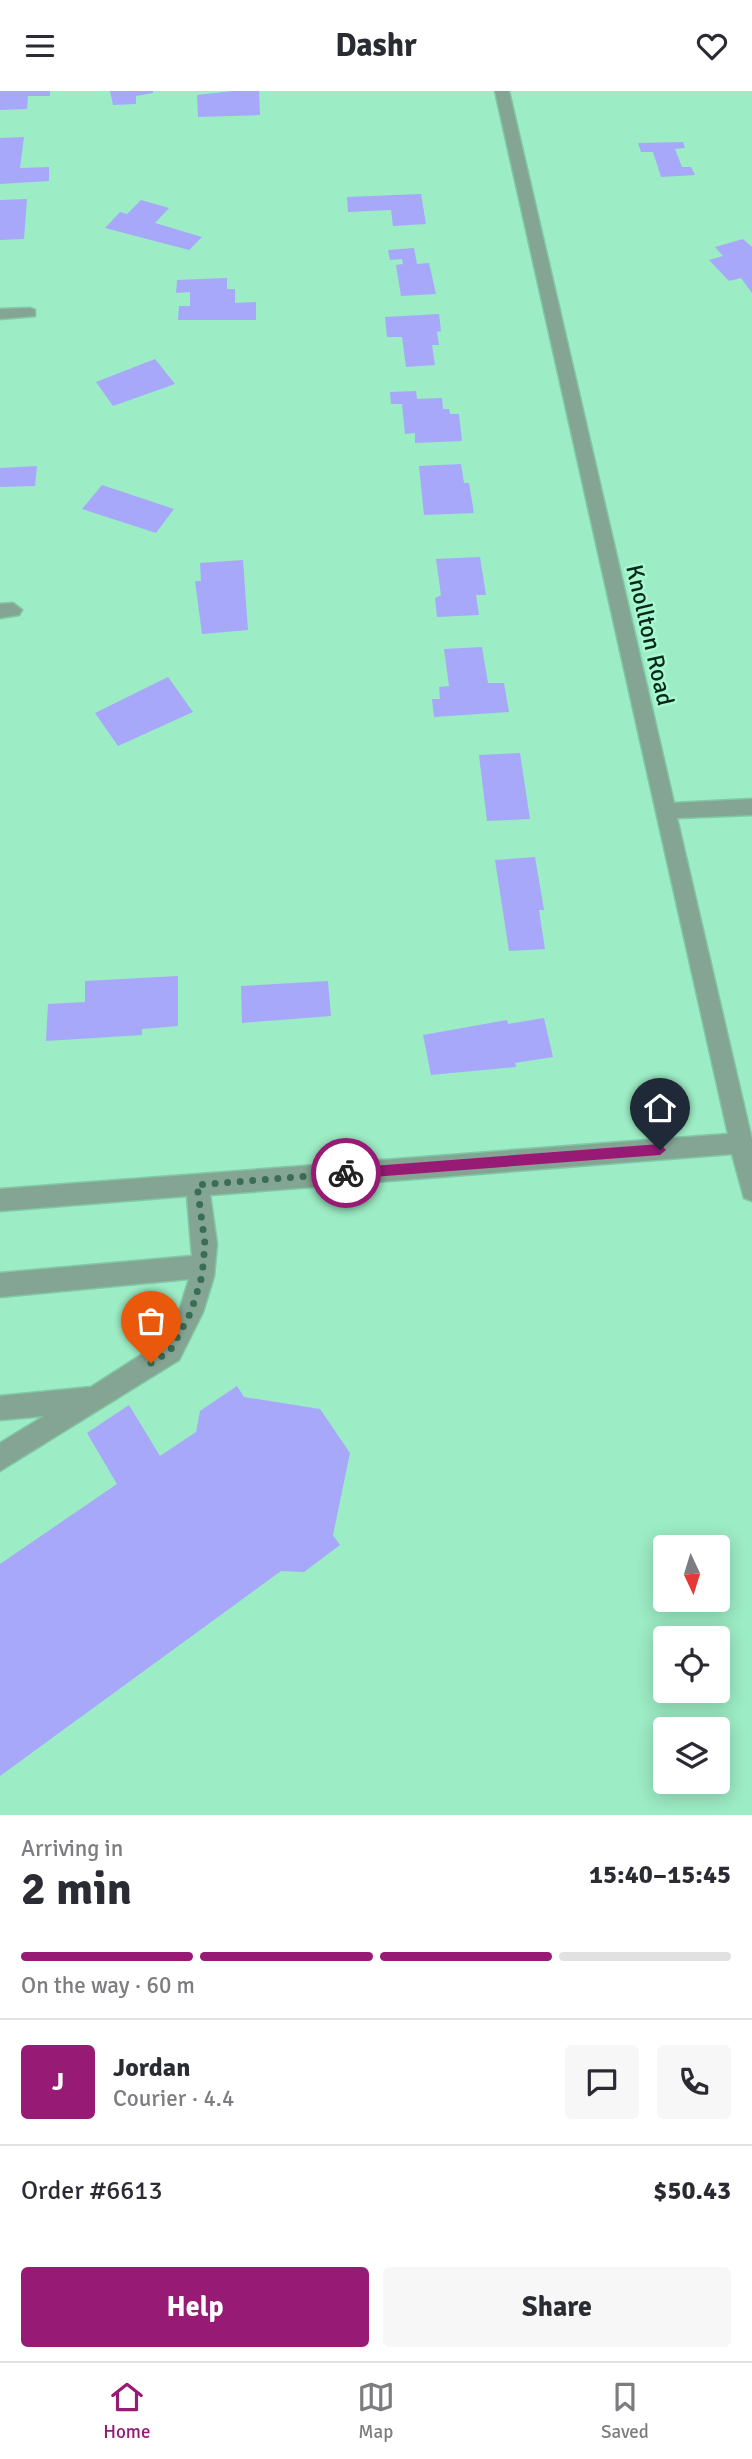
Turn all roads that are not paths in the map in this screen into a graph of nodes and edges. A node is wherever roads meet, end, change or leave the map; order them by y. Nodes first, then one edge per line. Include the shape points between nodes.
1 (502, 91) edge
2 (30, 313) dead end
3 (0, 314) edge
4 (752, 807) edge
5 (665, 811) junction
6 (741, 1143) junction
7 (197, 1185) junction
8 (752, 1190) edge
9 (0, 1200) edge
10 (203, 1266) junction
11 (0, 1285) edge
12 (95, 1398) junction
13 (0, 1408) edge
14 (0, 1458) edge

1 - 5 street, Knollton Road
2 - 3 street
4 - 5 street
5 - 6 street, Knollton Road
6 - 7 street
6 - 8 street, Knollton Road
7 - 9 street
7 - 10 street via 205,1244
10 - 11 street
10 - 12 street via 191,1312 170,1351
12 - 13 street
12 - 14 street

